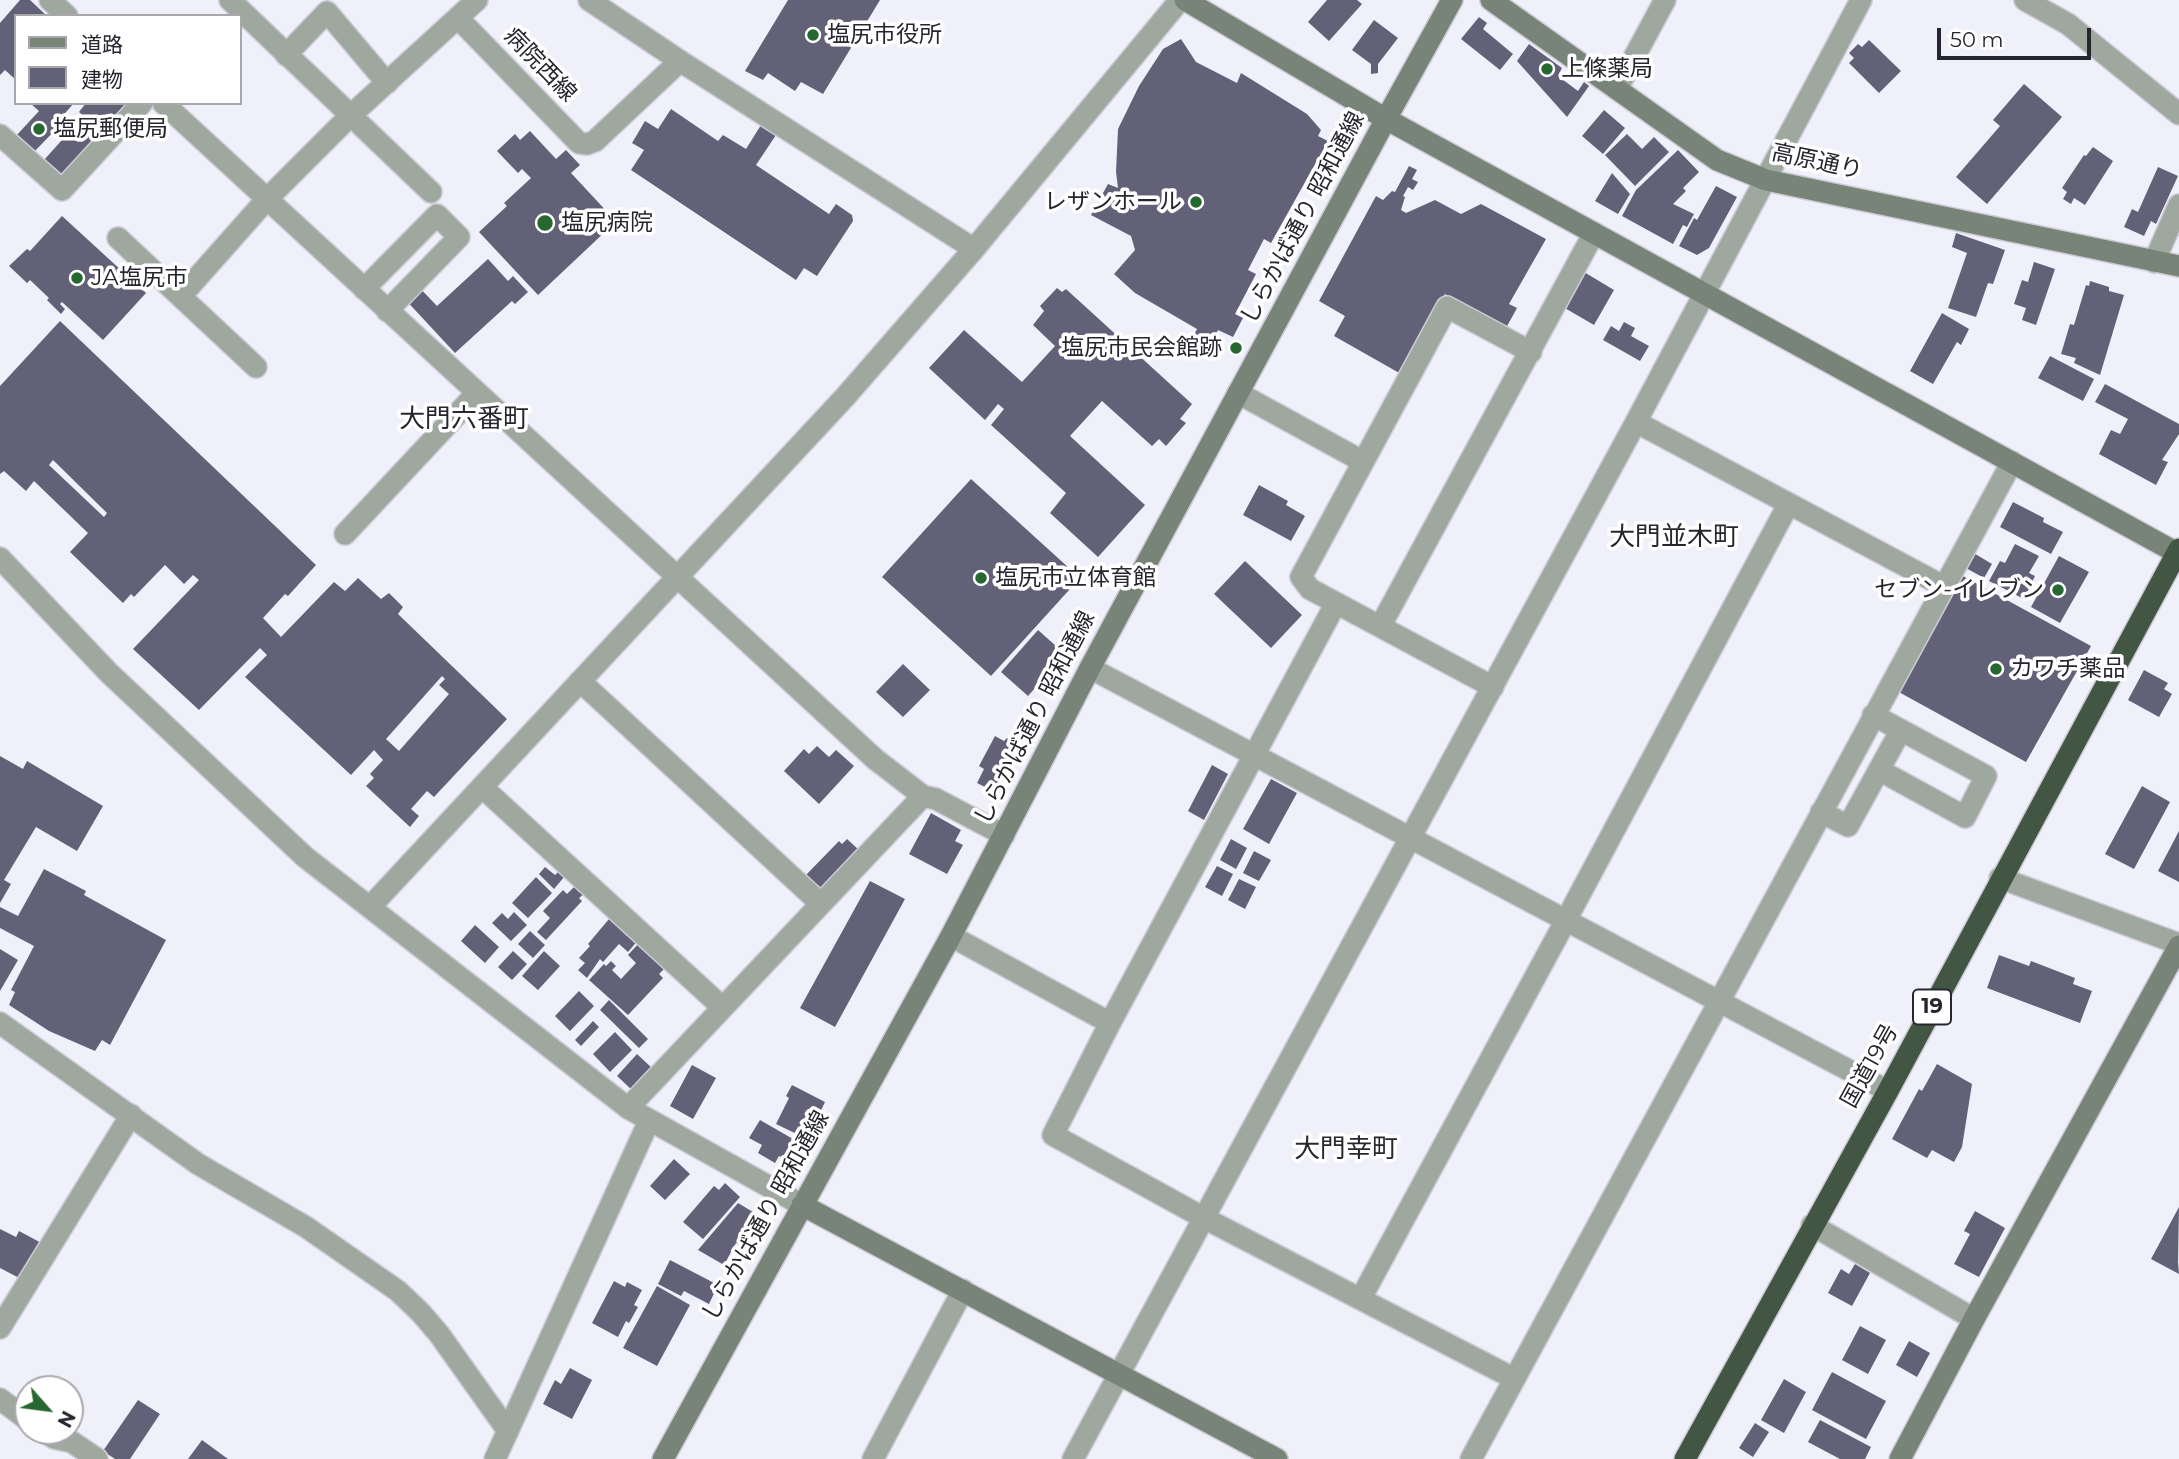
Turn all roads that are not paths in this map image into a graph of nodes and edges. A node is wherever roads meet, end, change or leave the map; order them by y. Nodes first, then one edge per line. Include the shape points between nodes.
1 (50, 0) edge
2 (477, 0) edge
3 (589, 0) edge
4 (1183, 0) edge
5 (1452, 0) edge
6 (1491, 0) edge
7 (1665, 0) edge
8 (1861, 0) edge
9 (2025, 0) edge
10 (65, 14) edge
11 (242, 16) edge
12 (458, 18) junction
13 (286, 55) junction
14 (680, 61) junction
15 (387, 83) junction
16 (1617, 89) junction
17 (140, 105) edge
18 (165, 105) edge
19 (2179, 114) edge
20 (350, 116) junction
21 (1386, 119) junction
22 (0, 135) edge
23 (1766, 180) junction
24 (431, 192) dead end
25 (267, 199) junction
26 (2179, 205) edge
27 (1594, 233) junction
28 (118, 238) dead end
29 (974, 249) junction
30 (2154, 262) junction
31 (2179, 266) edge
32 (364, 289) junction
33 (1703, 293) junction
34 (181, 296) junction
35 (387, 311) junction
36 (1531, 352) junction
37 (256, 367) dead end
38 (1238, 393) junction
39 (477, 394) junction
40 (1636, 422) junction
41 (1362, 461) junction
42 (2012, 462) junction
43 (1788, 505) junction
44 (345, 534) dead end
45 (2178, 551) edge
46 (0, 558) edge
47 (676, 578) junction
48 (1944, 586) junction
49 (1336, 603) junction
50 (1381, 625) junction
51 (1090, 668) junction
52 (580, 681) junction
53 (1493, 687) junction
54 (1873, 715) junction
55 (1901, 730) junction
56 (1256, 754) junction
57 (1879, 769) junction
58 (482, 787) junction
59 (923, 796) junction
60 (1821, 812) junction
61 (1004, 835) junction
62 (1411, 838) junction
63 (2000, 878) junction
64 (820, 903) junction
65 (370, 907) junction
66 (1566, 920) junction
67 (951, 936) junction
68 (2179, 945) edge
69 (1718, 1001) junction
70 (722, 1007) junction
71 (0, 1023) edge
72 (1110, 1023) junction
73 (1888, 1091) junction
74 (628, 1108) junction
75 (131, 1115) junction
76 (649, 1121) junction
77 (802, 1205) junction
78 (1204, 1218) junction
79 (1812, 1225) junction
80 (963, 1290) junction
81 (1361, 1298) junction
82 (1974, 1319) junction
83 (0, 1328) edge
84 (1119, 1375) junction
85 (1513, 1378) junction
86 (508, 1431) junction
87 (76, 1445) edge
88 (883, 1456) edge
89 (97, 1459) edge
90 (495, 1459) edge
91 (663, 1459) edge
92 (1073, 1459) edge
93 (1277, 1459) edge
94 (1471, 1459) edge
95 (1685, 1459) edge
96 (1900, 1459) edge

1 - 10 street
2 - 12 street
3 - 14 street
4 - 21 street
4 - 29 street
5 - 21 street, しらかば通り 昭和通線
6 - 16 street, 高原通り
7 - 16 street
8 - 23 street
9 - 19 street via 2068,24
11 - 13 street
12 - 14 street, 病院西線 via 579,143 595,141
12 - 15 street
13 - 15 street via 327,12
13 - 20 street
14 - 29 street
15 - 20 street
16 - 23 street, 高原通り via 1717,160
17 - 22 street via 62,190
18 - 25 street
20 - 24 street
20 - 25 street
21 - 27 street
21 - 38 street, しらかば通り 昭和通線
23 - 30 street, 高原通り
23 - 33 street
25 - 32 street
25 - 34 street
26 - 30 street
27 - 33 street
27 - 36 street
28 - 34 street
29 - 47 street via 838,405
30 - 31 street, 高原通り
32 - 35 street
32 - 35 street via 437,215 459,237
33 - 40 street
33 - 42 street
34 - 37 street
35 - 39 street
36 - 41 street via 1447,307
36 - 50 street
38 - 41 street
38 - 51 street, しらかば通り 昭和通線
39 - 44 street
39 - 47 street
40 - 43 street
40 - 53 street
41 - 49 street via 1301,577 1310,589
42 - 45 street
42 - 48 street
43 - 48 street
43 - 66 street
45 - 63 highway, 国道19号 / 19
46 - 65 street via 128,691 305,857
47 - 52 street
47 - 59 street via 875,760
48 - 54 street
49 - 50 street
49 - 56 street
50 - 53 street
51 - 56 street
51 - 61 street, しらかば通り 昭和通線
52 - 58 street
52 - 64 street
53 - 62 street
54 - 55 street
54 - 60 street
55 - 57 street
55 - 57 street via 1986,776 1965,817
56 - 62 street
56 - 72 street
57 - 60 street via 1848,827
58 - 65 street
58 - 70 street
59 - 61 street
59 - 64 street
60 - 69 street
61 - 67 street, しらかば通り 昭和通線
62 - 66 street
62 - 78 street
63 - 68 street
63 - 73 highway, 国道19号 / 19
64 - 70 street
65 - 74 street
66 - 69 street
66 - 81 street
67 - 72 street
67 - 77 street, しらかば通り 昭和通線
68 - 82 street
69 - 73 street
69 - 85 street
70 - 74 street
71 - 75 street
72 - 78 street via 1053,1135
73 - 79 highway, 国道19号 / 19
74 - 76 street
75 - 83 street
75 - 86 street via 198,1164 306,1227 398,1291 439,1334
76 - 77 street
76 - 86 street
77 - 80 street
77 - 91 street, しらかば通り 昭和通線
78 - 81 street
78 - 84 street
79 - 82 street
79 - 95 highway, 国道19号 / 19
80 - 84 street
80 - 88 street
81 - 85 street
82 - 96 street
84 - 92 street
84 - 93 street
85 - 94 street
86 - 90 street
87 - 89 street

